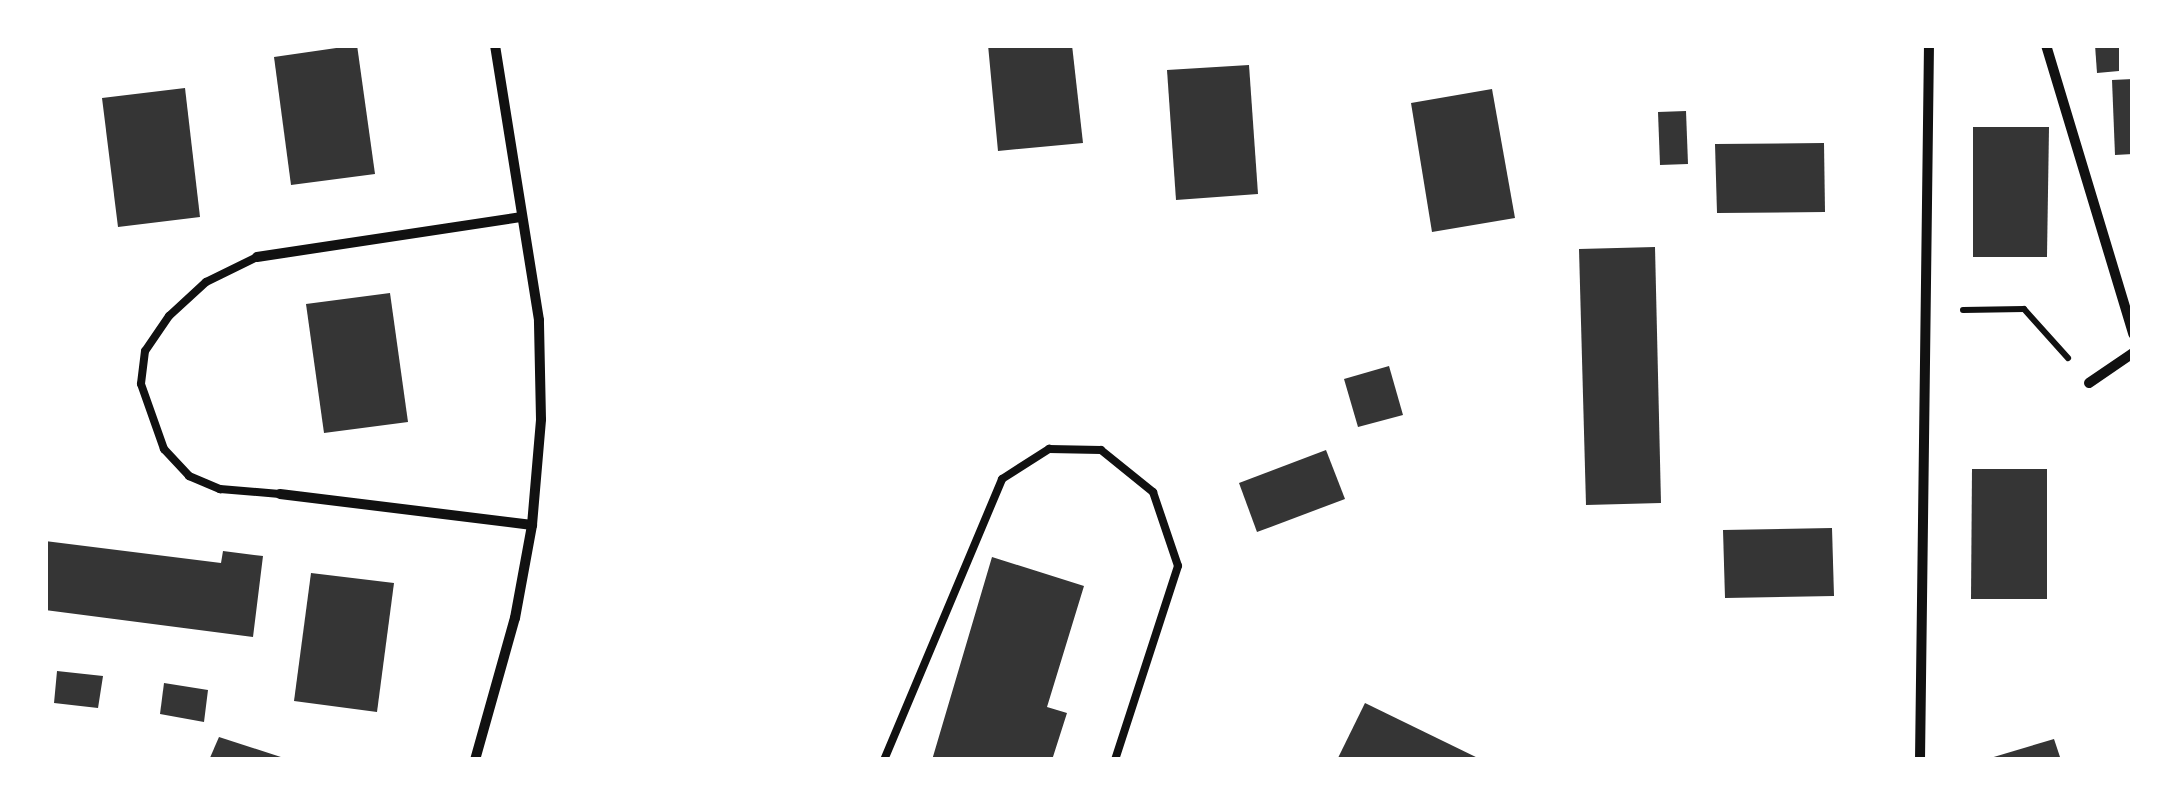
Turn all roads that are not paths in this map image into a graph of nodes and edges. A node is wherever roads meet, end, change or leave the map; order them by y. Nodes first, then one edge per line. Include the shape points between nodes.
1 (495, 45) edge
2 (1929, 45) edge
3 (2046, 45) edge
4 (522, 217) junction
5 (258, 257) joint
6 (2133, 334) edge
7 (2133, 354) edge
8 (2089, 383) road end
9 (280, 494) joint
10 (532, 525) junction
11 (475, 760) edge
12 (884, 760) edge
13 (1114, 760) edge
14 (1920, 760) edge

1 - 4 street
2 - 14 street
3 - 6 street
4 - 5 street
4 - 10 street via 539,320
5 - 9 lane via 206,282 169,316 145,350 142,384 164,450 190,476 220,489
7 - 8 street
9 - 10 street
10 - 11 street via 515,618
12 - 13 lane via 1002,479 1048,448 1101,450 1153,492 1178,566

